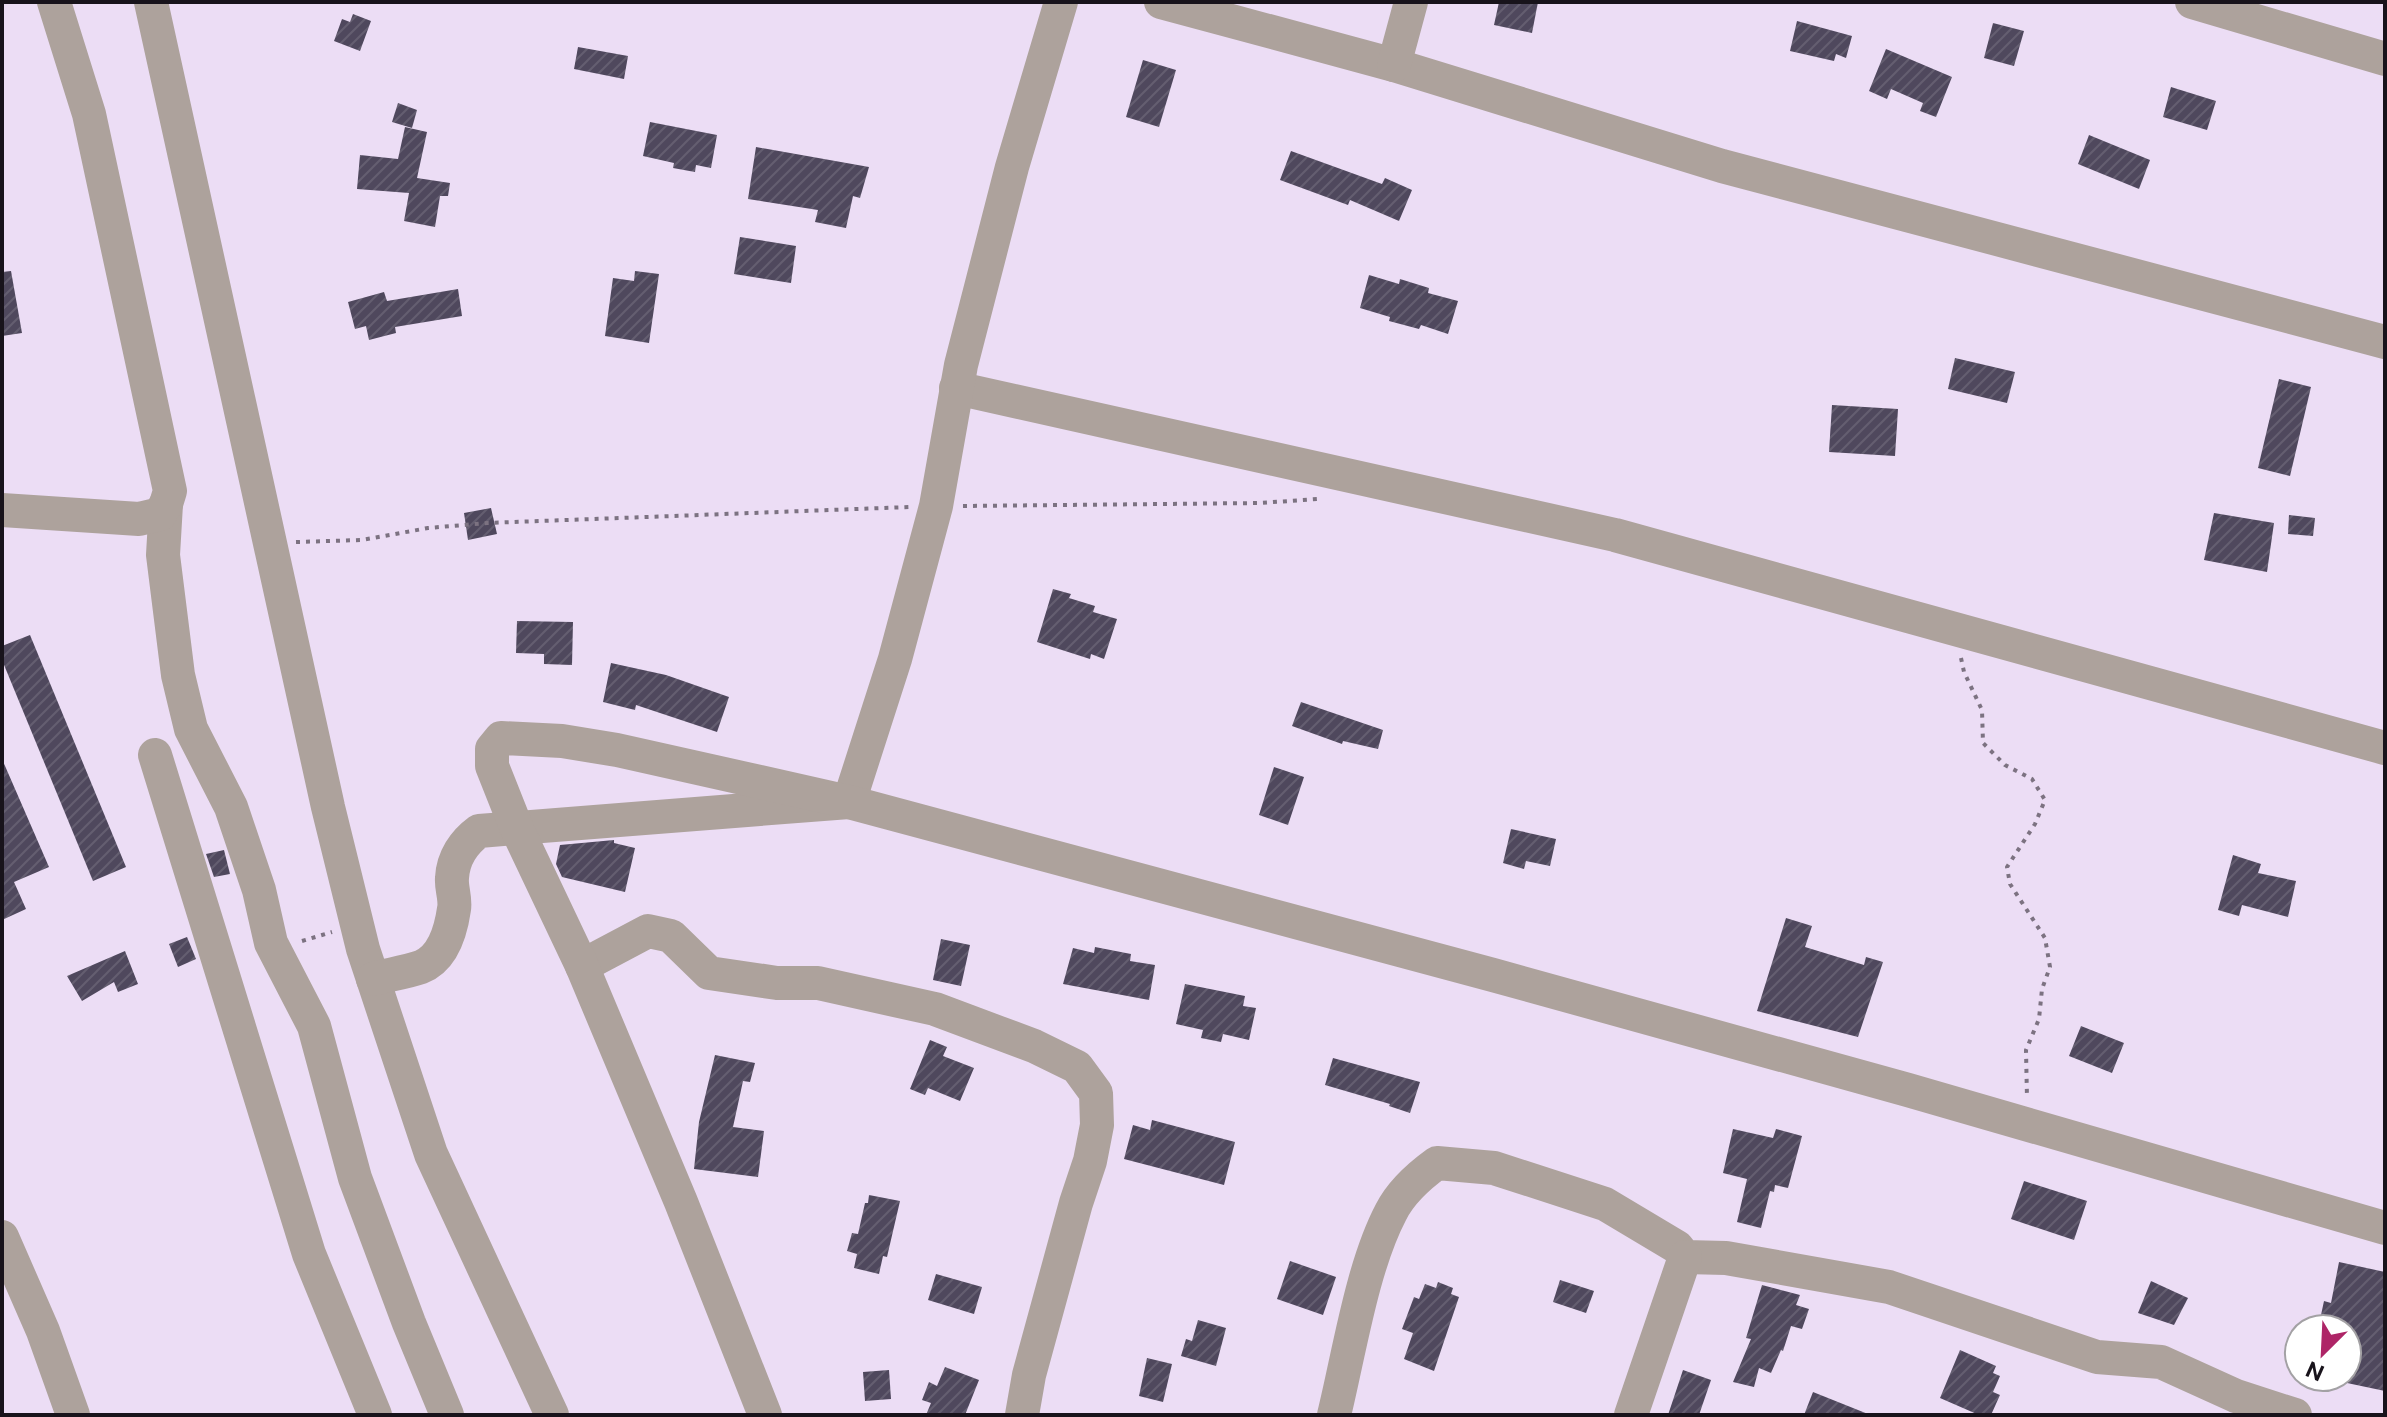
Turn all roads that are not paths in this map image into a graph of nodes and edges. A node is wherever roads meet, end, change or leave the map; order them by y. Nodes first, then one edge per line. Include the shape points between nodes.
1 (54, 2) edge
2 (151, 2) edge
3 (1061, 2) edge
4 (1161, 2) edge
5 (1411, 2) edge
6 (2192, 2) edge
7 (2385, 59) edge
8 (1394, 65) junction
9 (2385, 342) edge
10 (956, 388) junction
11 (166, 504) junction
12 (2, 510) edge
13 (2385, 748) edge
14 (155, 755) dead end
15 (849, 802) junction
16 (517, 829) junction
17 (582, 966) junction
18 (373, 979) junction
19 (2385, 1228) edge
20 (2, 1237) edge
21 (1685, 1257) junction
22 (2285, 1414) edge
23 (73, 1415) edge
24 (375, 1415) edge
25 (447, 1415) edge
26 (552, 1415) edge
27 (765, 1415) edge
28 (1022, 1415) edge
29 (1334, 1415) edge
30 (1631, 1415) edge

1 - 11 street via 89,114 170,491
2 - 18 street
3 - 10 street
4 - 8 street
5 - 8 street
6 - 7 street
8 - 9 street via 1722,166
10 - 13 street via 1615,535
10 - 15 street via 936,506
11 - 12 street via 160,514 139,519
11 - 25 street via 163,555 191,729 231,807 271,943 314,1026 355,1178
14 - 24 street via 309,1254
15 - 16 street
15 - 16 street via 617,750 501,738 492,749 492,766
15 - 19 street via 1523,983
16 - 17 street
16 - 18 street via 479,831 465,841 452,878 455,907 445,944 434,959
17 - 27 street
17 - 28 street via 648,931 671,936 709,973 818,983 935,1009 1077,1067 1096,1093 1097,1125
18 - 26 street via 431,1154
20 - 23 street
21 - 22 street via 1726,1258 1889,1287 2097,1357 2161,1362
21 - 29 street via 1605,1204 1494,1168 1437,1163 1416,1179 1392,1210 1376,1248
21 - 30 street

